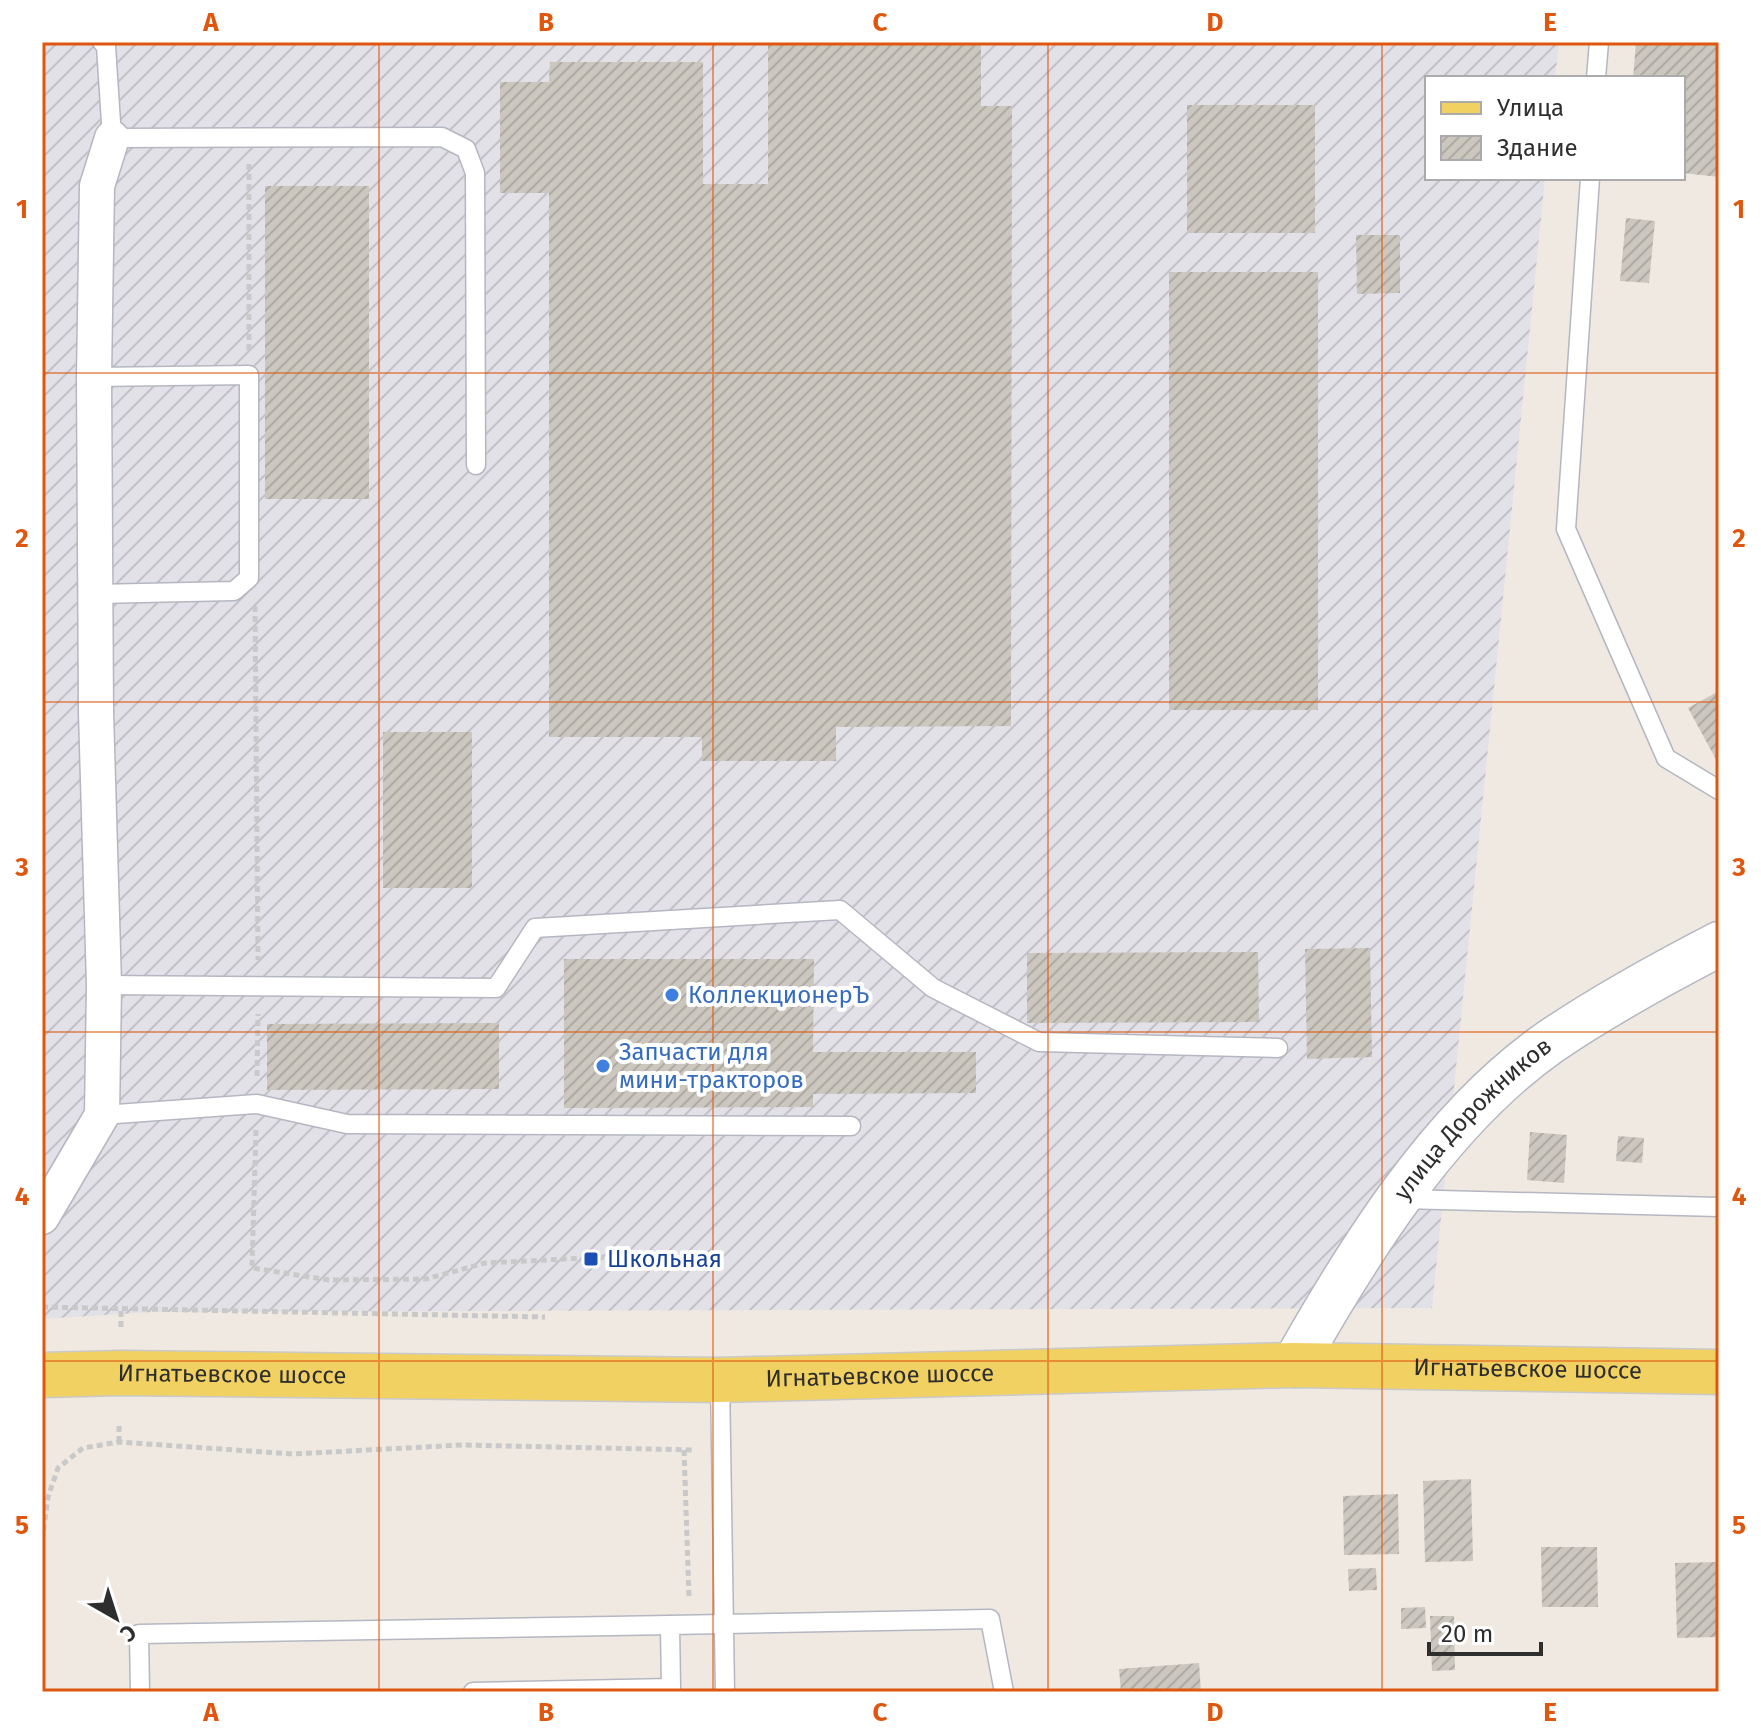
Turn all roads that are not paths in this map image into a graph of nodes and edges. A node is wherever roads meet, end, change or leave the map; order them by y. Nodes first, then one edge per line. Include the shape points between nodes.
1 (102, 42) edge
2 (1599, 42) edge
3 (1596, 76) edge
4 (112, 138) junction
5 (1590, 180) edge
6 (94, 377) junction
7 (476, 465) dead end
8 (96, 594) junction
9 (1719, 790) edge
10 (1719, 944) edge
11 (104, 985) junction
12 (1278, 1048) dead end
13 (102, 1115) junction
14 (851, 1126) dead end
15 (1400, 1199) junction
16 (1719, 1207) edge
17 (42, 1217) edge
18 (1294, 1365) junction
19 (1719, 1372) edge
20 (42, 1375) edge
21 (720, 1380) junction
22 (724, 1624) junction
23 (670, 1625) junction
24 (140, 1692) edge
25 (473, 1692) edge
26 (725, 1692) edge
27 (1004, 1692) edge

1 - 4 lane
2 - 3 lane
4 - 6 street via 97,186
4 - 7 lane via 442,137 466,149 475,173
5 - 9 lane via 1566,529 1666,758
6 - 8 street
6 - 8 lane via 249,375 249,578 234,591
8 - 11 street
10 - 15 street, улица Дорожников via 1548,1044 1474,1108
11 - 12 lane via 496,988 535,928 840,910 933,988 1039,1042
11 - 13 street
13 - 14 lane via 257,1104 347,1124
13 - 17 street
15 - 16 lane
15 - 18 street, улица Дорожников via 1344,1278
18 - 19 main road, Игнатьевское шоссе
18 - 21 main road, Игнатьевское шоссе
20 - 21 main road, Игнатьевское шоссе
21 - 22 lane
22 - 23 lane
22 - 26 lane
22 - 27 lane via 990,1619
23 - 24 lane via 139,1634
23 - 25 lane via 671,1688

